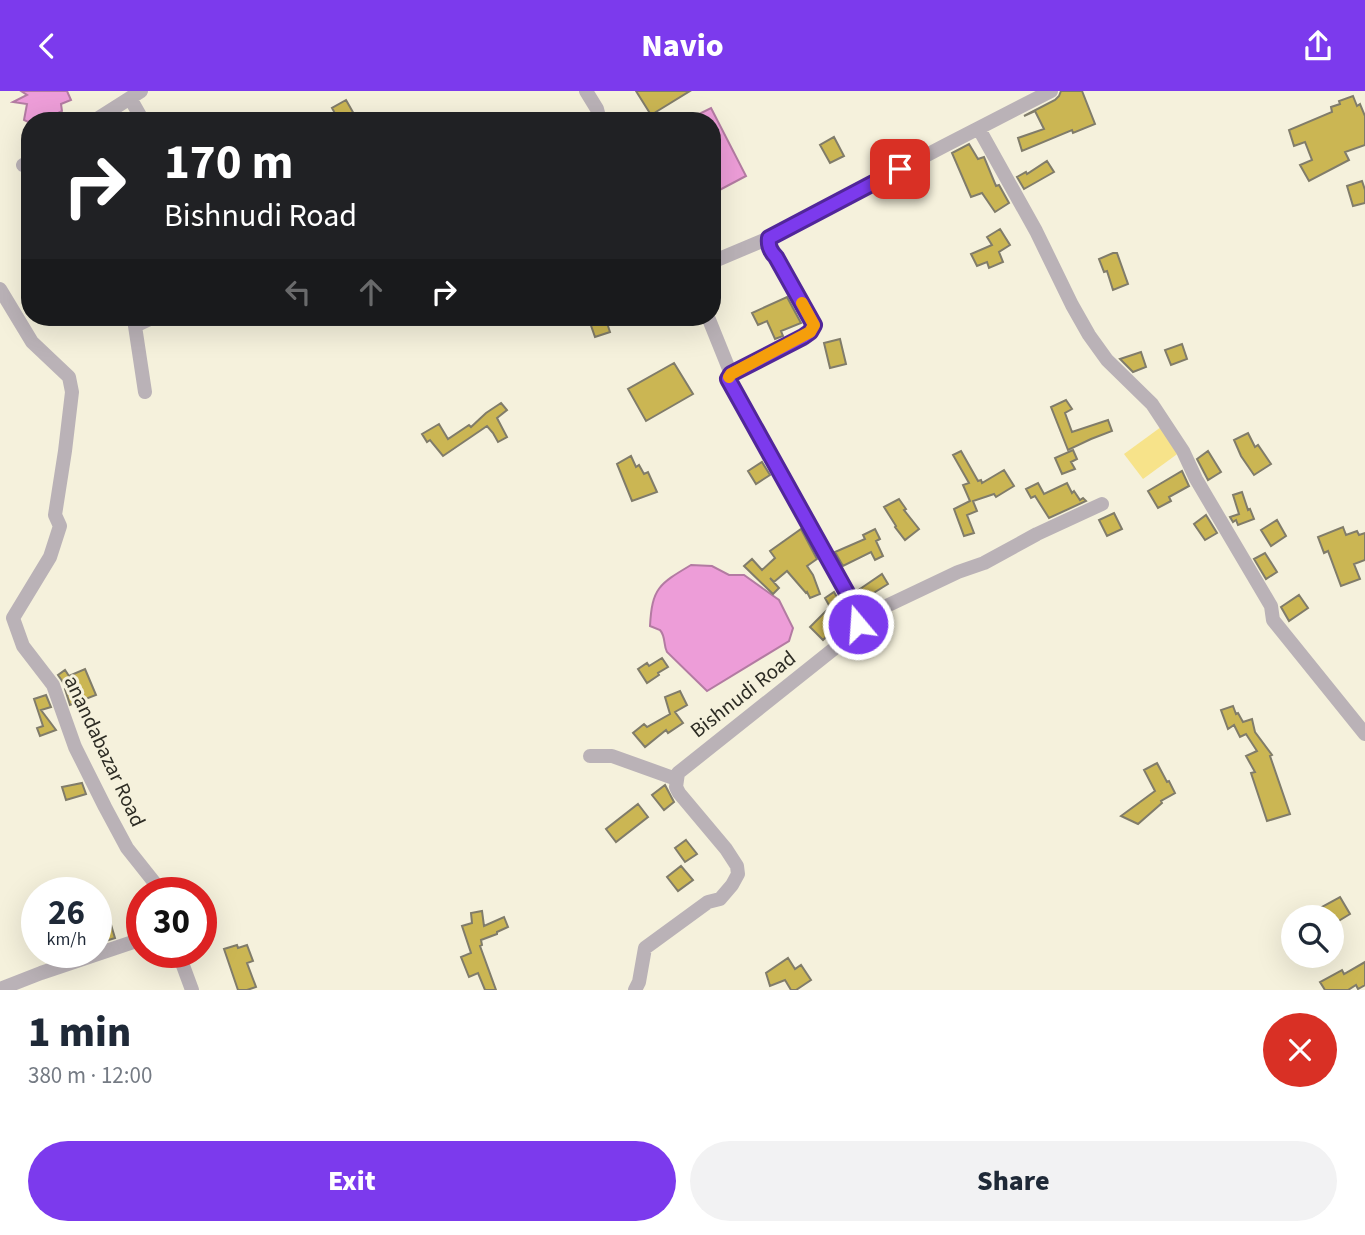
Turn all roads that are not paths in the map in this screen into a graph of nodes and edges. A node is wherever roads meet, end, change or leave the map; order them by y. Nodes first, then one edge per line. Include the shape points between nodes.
1 (586, 91) edge
2 (1051, 91) edge
3 (136, 95) edge
4 (109, 112) edge
5 (141, 112) edge
6 (598, 112) edge
7 (979, 129) junction
8 (769, 238) junction
9 (721, 258) edge
10 (0, 289) edge
11 (21, 324) edge
12 (22, 326) edge
13 (135, 326) edge
14 (712, 326) edge
15 (731, 374) junction
16 (145, 392) dead end
17 (1102, 504) dead end
18 (859, 619) junction
19 (1365, 734) edge
20 (590, 756) dead end
21 (676, 779) junction
22 (150, 877) edge
23 (126, 944) edge
24 (183, 968) edge
25 (0, 989) edge
26 (191, 990) edge
27 (635, 990) edge

1 - 6 street
2 - 7 street
3 - 4 street
3 - 5 street
7 - 8 street
7 - 19 street via 1089,335 1107,360 1152,404 1271,606 1273,620
8 - 9 street
8 - 15 street via 771,253 814,325 803,337
10 - 11 street, anandabazar Road
12 - 22 street, anandabazar Road via 32,342 69,377 72,392 55,515 60,526 50,557 13,618 23,646 53,685 75,747 105,807 127,848
13 - 16 street
14 - 15 street
15 - 18 street via 731,386
17 - 18 street
18 - 21 street, Bishnudi Road via 850,636
20 - 21 street via 612,756
21 - 27 street via 678,793 726,849 738,874 720,899 708,902 645,948
23 - 25 street
24 - 26 street

